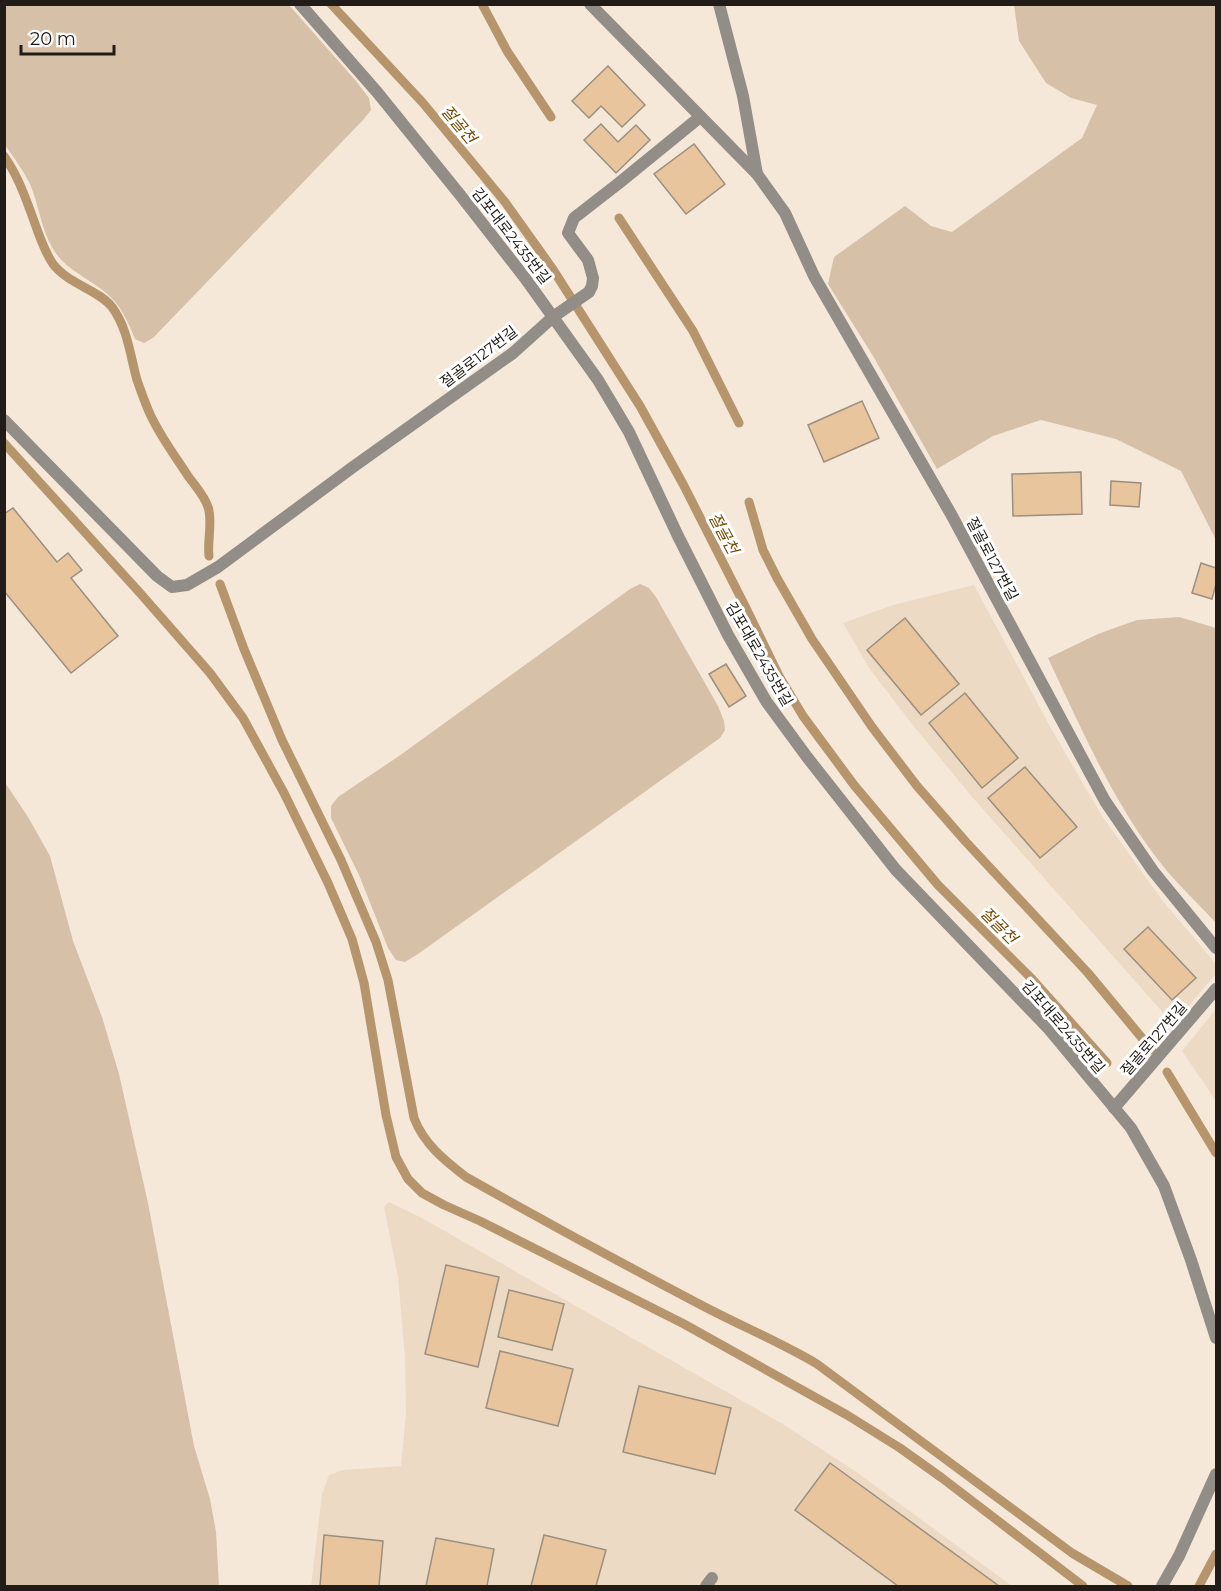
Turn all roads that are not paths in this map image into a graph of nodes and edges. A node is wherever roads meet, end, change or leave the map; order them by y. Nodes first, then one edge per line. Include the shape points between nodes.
1 (300, 4) edge
2 (590, 4) edge
3 (719, 4) edge
4 (700, 117) junction
5 (757, 174) junction
6 (557, 315) junction
7 (4, 420) edge
8 (1216, 948) edge
9 (1216, 989) edge
10 (1114, 1108) junction
11 (1216, 1338) edge
12 (1216, 1474) edge
13 (1162, 1587) edge

1 - 6 lane, 김포대로2435번길 via 377,92
2 - 4 lane, 절골로127번길
3 - 5 lane, 절골로127번길 via 743,96
4 - 5 lane, 절골로127번길
4 - 6 lane, 절골로127번길 via 574,218 568,232 588,260 592,286
5 - 8 lane, 절골로127번길 via 784,213 814,276 951,514 1106,801 1153,871
6 - 7 lane, 절골로127번길 via 513,353 218,567 187,585 172,587 157,576
6 - 10 lane, 김포대로2435번길 via 629,432 688,556 766,701 896,870 1048,1028
9 - 10 lane, 절골로127번길
10 - 11 lane, 김포대로2435번길 via 1131,1128 1164,1186
12 - 13 lane

